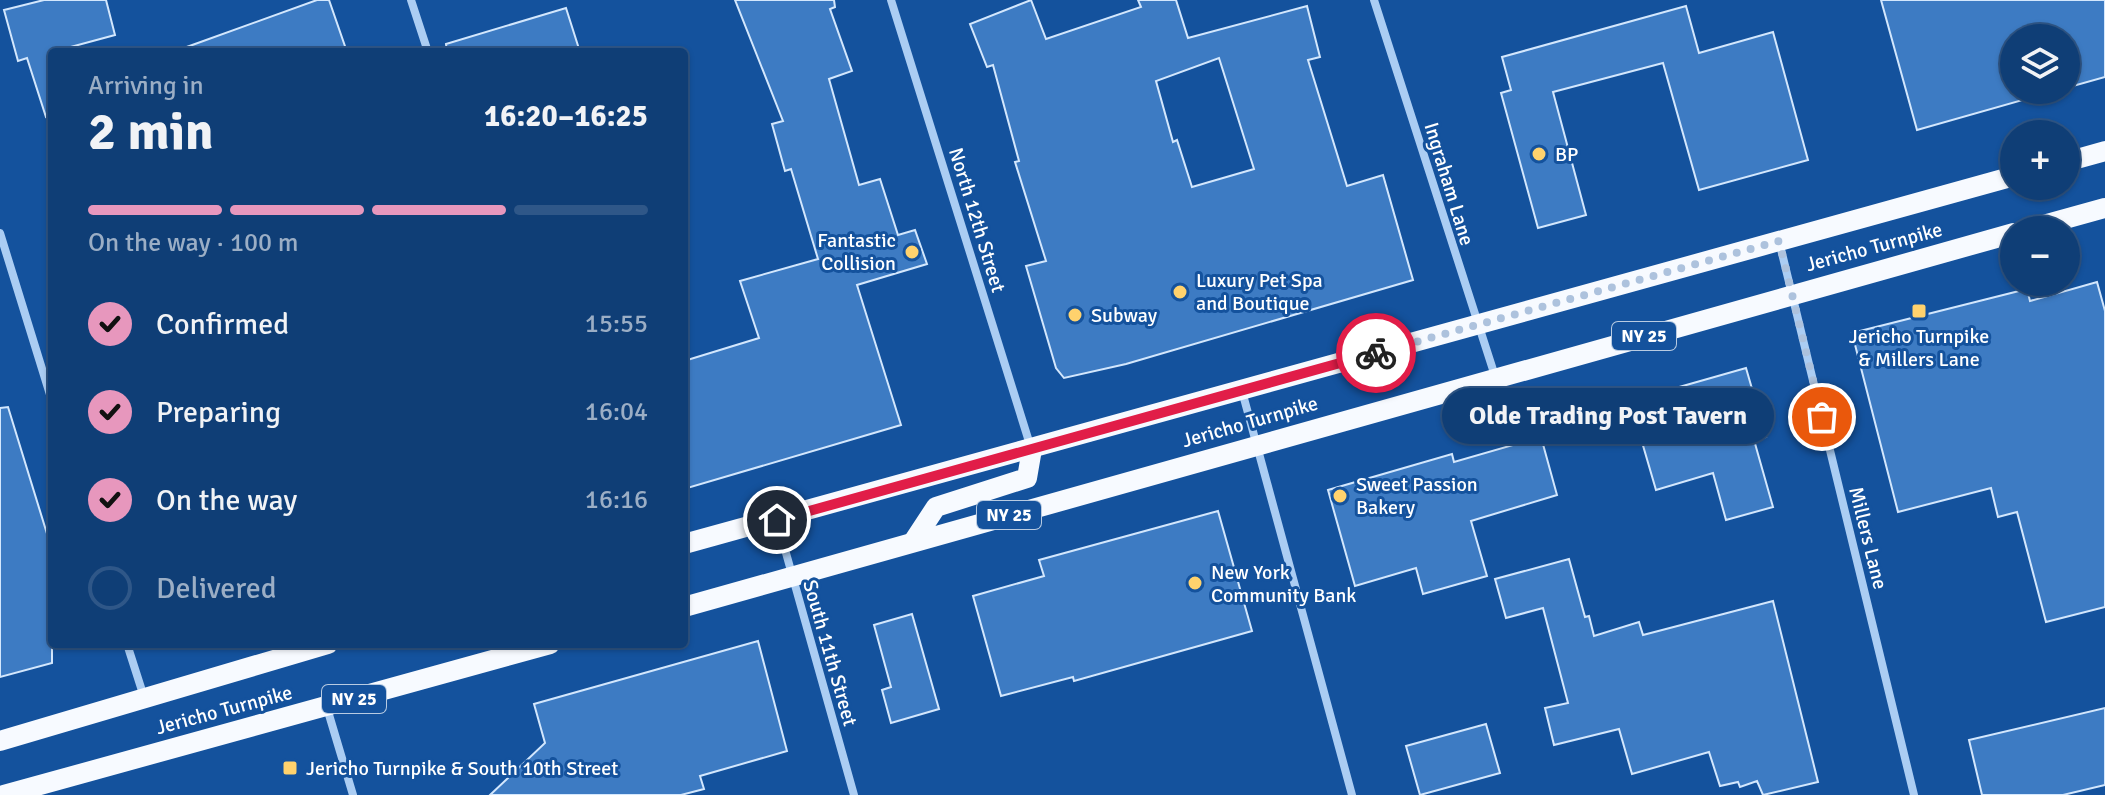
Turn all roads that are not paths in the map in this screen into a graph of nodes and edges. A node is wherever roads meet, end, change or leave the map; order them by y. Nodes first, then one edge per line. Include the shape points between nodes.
1 (411, 0) edge
2 (891, 0) edge
3 (1374, 0) edge
4 (427, 48) edge
5 (2105, 151) edge
6 (2080, 158) edge
7 (2000, 180) edge
8 (2105, 208) edge
9 (2076, 216) edge
10 (0, 233) edge
11 (2000, 237) edge
12 (1779, 241) junction
13 (1792, 294) junction
14 (1477, 325) junction
15 (1495, 378) junction
16 (48, 388) edge
17 (1242, 390) junction
18 (1257, 445) junction
19 (1032, 449) junction
20 (777, 520) junction
21 (913, 542) junction
22 (688, 543) edge
23 (792, 578) junction
24 (688, 606) edge
25 (128, 648) edge
26 (314, 648) edge
27 (536, 648) edge
28 (144, 697) junction
29 (327, 707) junction
30 (0, 741) edge
31 (4, 795) edge
32 (353, 795) edge
33 (854, 795) edge
34 (1352, 795) edge
35 (1914, 795) edge

1 - 4 street
2 - 19 street, North 12th Street
3 - 14 street, Ingraham Lane
5 - 6 main road
7 - 12 main road, Jericho Turnpike
8 - 9 main road
10 - 16 street
11 - 13 main road, Jericho Turnpike / NY 25
12 - 13 street, Millers Lane
12 - 14 main road, Jericho Turnpike
13 - 15 main road, Jericho Turnpike / NY 25
13 - 35 street, Millers Lane
14 - 15 street, Ingraham Lane
14 - 17 main road, Jericho Turnpike
15 - 18 main road, Jericho Turnpike / NY 25
17 - 18 street
17 - 19 main road, Jericho Turnpike
18 - 21 main road, Jericho Turnpike / NY 25
18 - 34 street
19 - 20 main road, Jericho Turnpike
19 - 21 main road via 1027,478 936,507
20 - 22 main road, Jericho Turnpike
20 - 23 street, South 11th Street
21 - 23 main road, Jericho Turnpike / NY 25
23 - 24 main road, Jericho Turnpike / NY 25
23 - 33 street, South 11th Street
25 - 28 street
26 - 28 main road, Jericho Turnpike
27 - 29 main road, Jericho Turnpike / NY 25
28 - 30 main road, Jericho Turnpike
29 - 31 main road, Jericho Turnpike / NY 25
29 - 32 street

